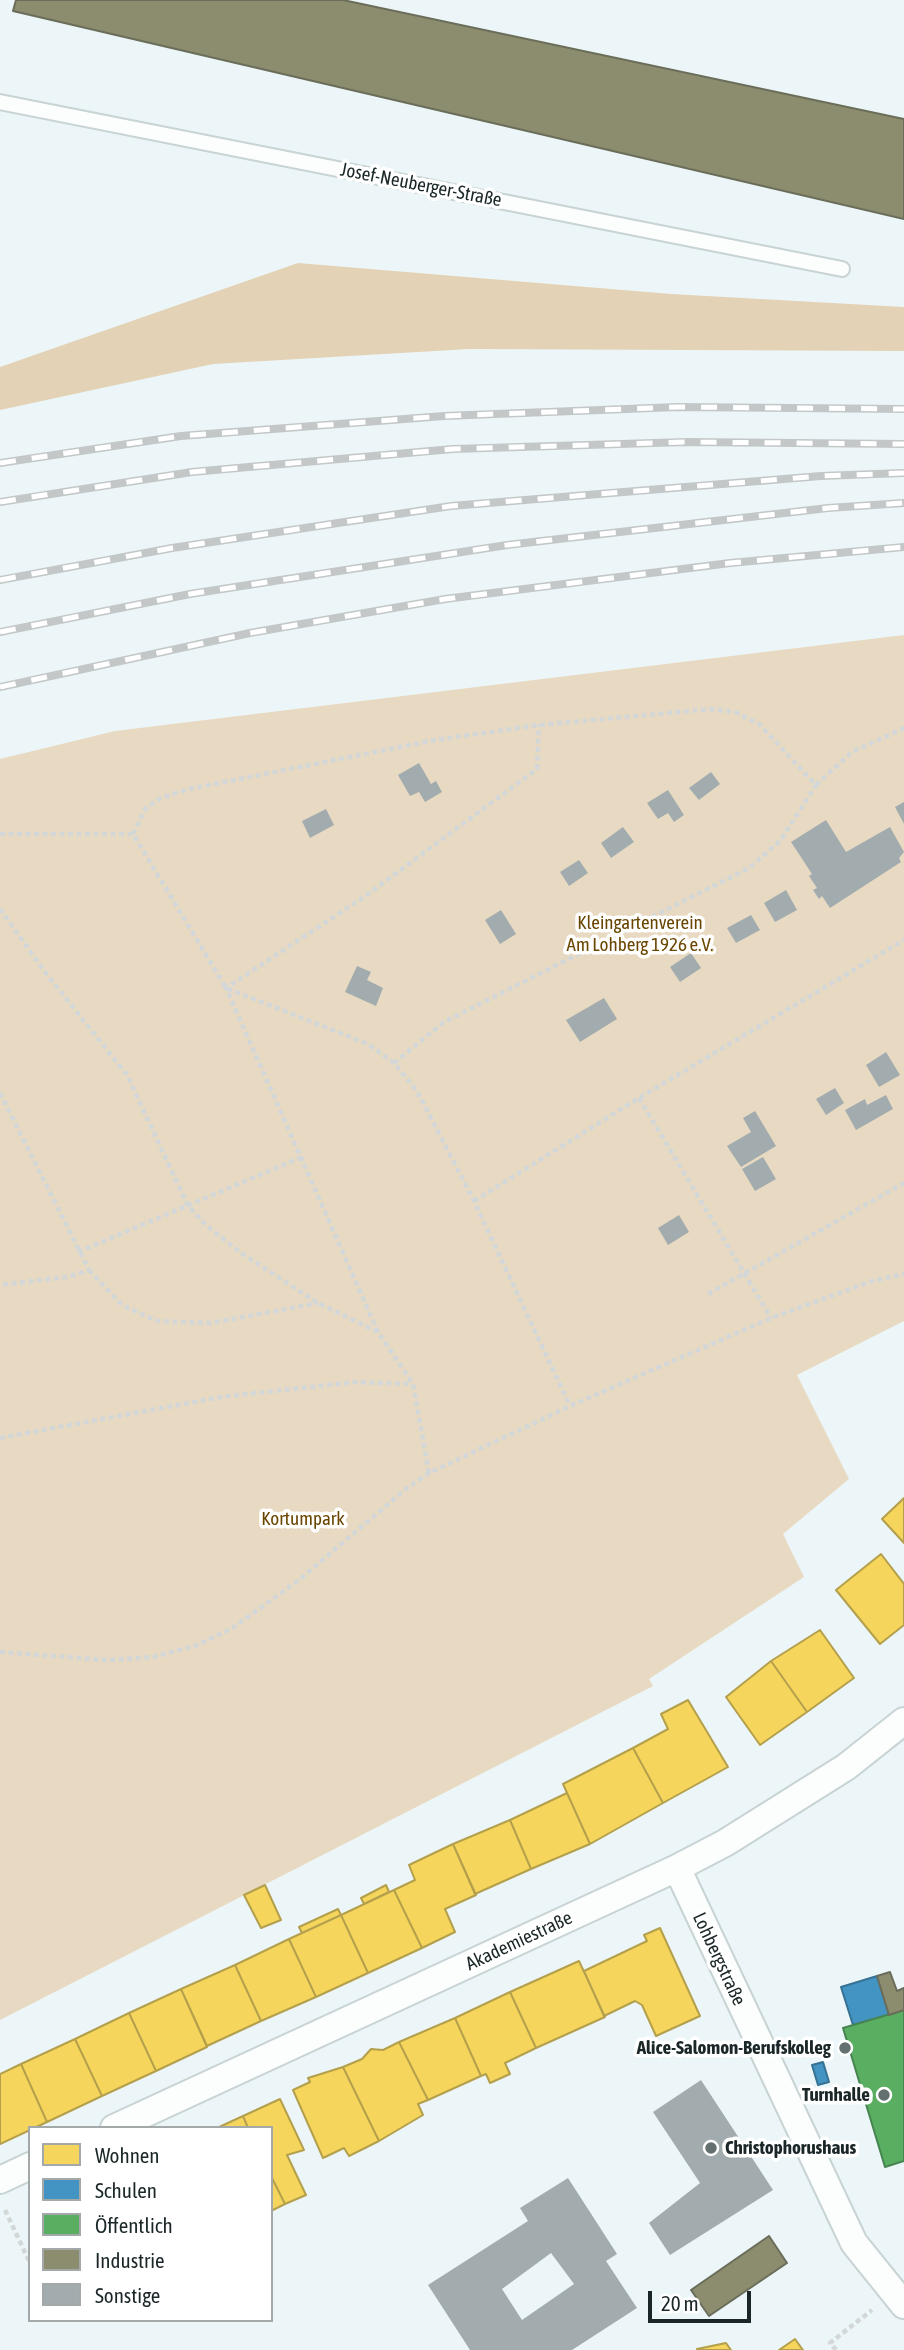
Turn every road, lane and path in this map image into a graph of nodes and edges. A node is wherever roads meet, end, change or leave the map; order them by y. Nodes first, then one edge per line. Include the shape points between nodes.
1 (0, 102) edge
2 (842, 269) dead end
3 (539, 725) junction
4 (904, 728) edge
5 (816, 785) junction
6 (0, 834) edge
7 (133, 834) junction
8 (0, 909) edge
9 (904, 940) edge
10 (226, 988) junction
11 (394, 1063) junction
12 (0, 1093) edge
13 (639, 1098) junction
14 (302, 1157) junction
15 (904, 1183) edge
16 (474, 1201) junction
17 (188, 1206) junction
18 (78, 1252) junction
19 (89, 1270) junction
20 (743, 1273) junction
21 (904, 1274) edge
22 (0, 1286) edge
23 (708, 1294) dead end
24 (318, 1303) junction
25 (771, 1318) junction
26 (378, 1332) junction
27 (413, 1384) junction
28 (570, 1406) junction
29 (0, 1438) edge
30 (429, 1473) junction
31 (0, 1652) edge
32 (904, 1721) edge
33 (677, 1868) junction
34 (118, 2126) edge
35 (28, 2167) edge
36 (0, 2179) edge
37 (0, 2200) edge
38 (28, 2259) edge
39 (898, 2299) edge
40 (836, 2350) edge

1 - 2 lane, Josef-Neuberger-Straße
3 - 5 path via 711,709 735,712 759,724
3 - 7 path via 435,740 189,789 146,808
3 - 10 path via 537,769 364,897
4 - 5 path via 852,752
5 - 11 path via 780,841 748,868 444,1022
6 - 7 path
7 - 10 path
8 - 17 path via 127,1075
9 - 13 path
10 - 11 path via 368,1044
10 - 14 path
11 - 16 path via 417,1091
12 - 18 path
13 - 16 path
13 - 20 path
14 - 17 path
14 - 26 path
15 - 20 path
16 - 28 path
17 - 18 path
17 - 24 path via 241,1252
18 - 19 path
19 - 22 path
19 - 24 path via 122,1305 157,1321 211,1323
20 - 23 path
20 - 25 path
21 - 25 path
24 - 26 path
25 - 28 path
26 - 27 path
27 - 29 path via 355,1382 221,1397
27 - 30 path
28 - 30 path
30 - 31 path via 289,1587 231,1629 197,1645 154,1657 106,1660
32 - 33 street, Akademiestraße via 846,1766
33 - 34 street, Akademiestraße
33 - 39 street, Lohbergstraße via 854,2243
35 - 36 street
37 - 38 path
39 - 40 path via 830,2343

